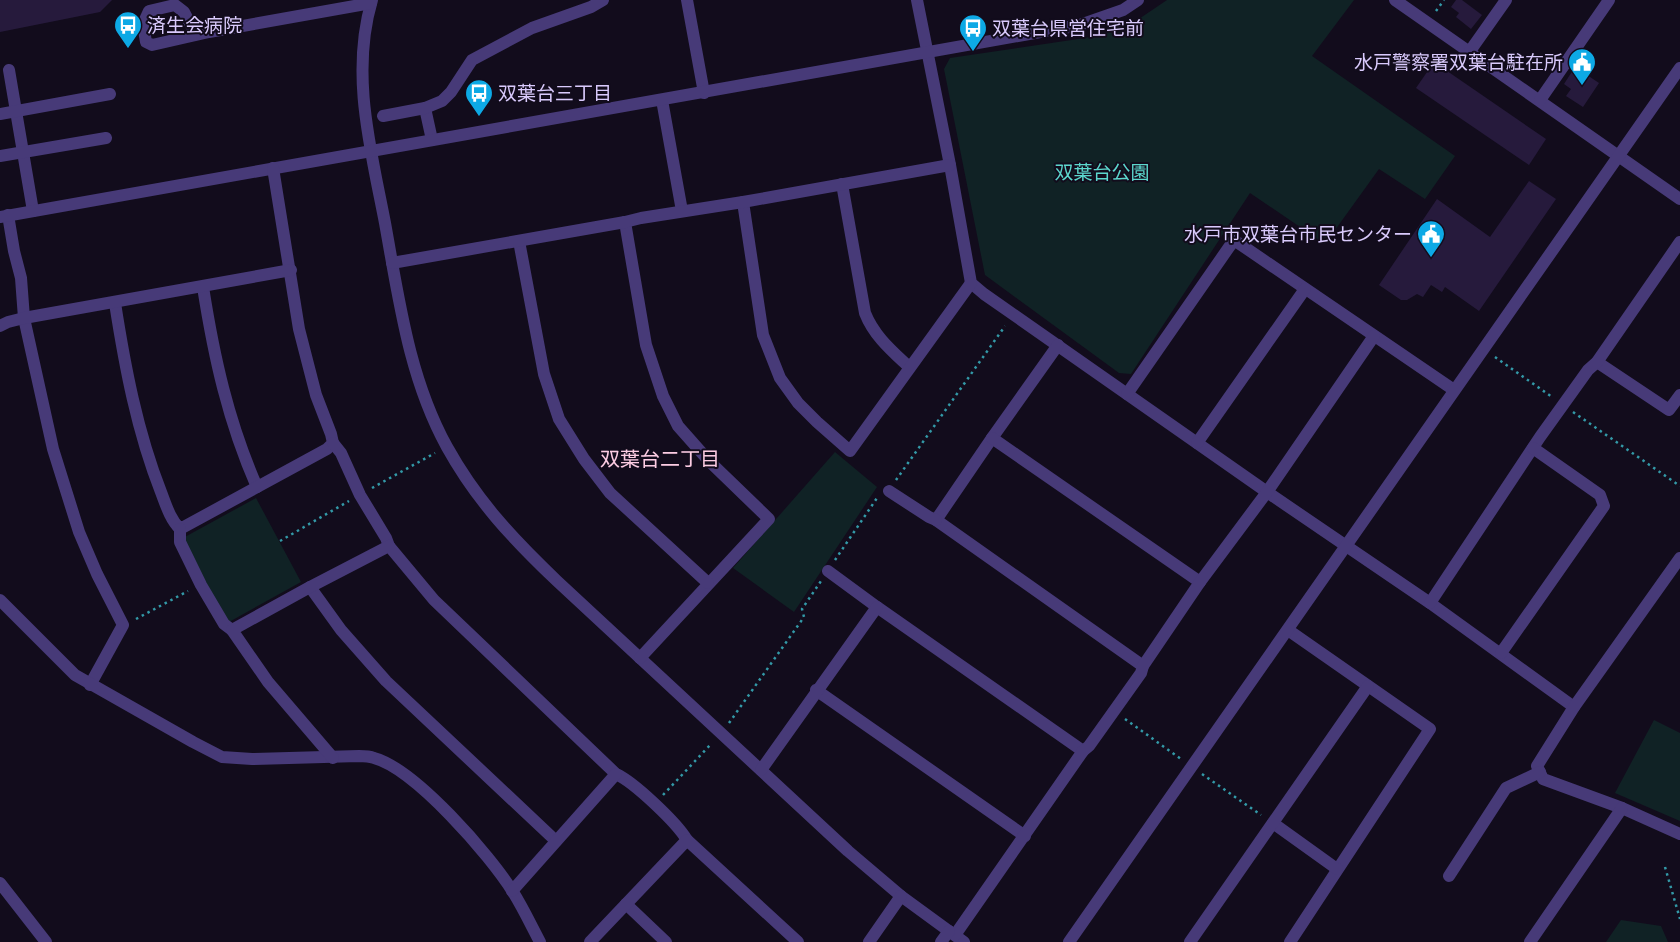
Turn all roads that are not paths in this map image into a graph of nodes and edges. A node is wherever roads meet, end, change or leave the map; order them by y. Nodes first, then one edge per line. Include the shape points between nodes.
1 (603, 0) edge
2 (687, 0) edge
3 (917, 0) edge
4 (1138, 0) edge
5 (1395, 0) edge
6 (1506, 0) edge
7 (1609, 0) edge
8 (372, 2) edge
9 (196, 35) dead end
10 (1470, 51) junction
11 (927, 52) junction
12 (1680, 68) edge
13 (9, 70) dead end
14 (704, 93) junction
15 (110, 94) dead end
16 (662, 100) junction
17 (1540, 100) junction
18 (425, 108) junction
19 (17, 111) junction
20 (0, 114) edge
21 (383, 116) dead end
22 (106, 138) dead end
23 (432, 140) junction
24 (371, 151) junction
25 (24, 152) junction
26 (0, 156) edge
27 (1619, 156) junction
28 (950, 165) junction
29 (273, 168) junction
30 (842, 184) junction
31 (1680, 199) edge
32 (743, 202) junction
33 (33, 211) junction
34 (682, 211) junction
35 (4, 216) edge
36 (625, 222) junction
37 (519, 242) junction
38 (1680, 242) edge
39 (392, 263) junction
40 (291, 270) junction
41 (971, 283) junction
42 (203, 287) junction
43 (1304, 289) junction
44 (115, 303) junction
45 (24, 318) junction
46 (0, 326) edge
47 (1374, 336) junction
48 (1058, 345) junction
49 (1597, 362) junction
50 (909, 367) junction
51 (1454, 390) junction
52 (1127, 394) junction
53 (1680, 395) edge
54 (992, 438) junction
55 (332, 443) junction
56 (1197, 443) junction
57 (1534, 448) junction
58 (257, 487) junction
59 (888, 491) dead end
60 (1267, 492) junction
61 (936, 520) junction
62 (180, 530) junction
63 (388, 546) junction
64 (1346, 546) junction
65 (1680, 558) edge
66 (828, 571) dead end
67 (1200, 582) junction
68 (708, 583) junction
69 (310, 587) junction
70 (0, 600) edge
71 (1430, 603) junction
72 (876, 607) junction
73 (232, 630) junction
74 (1288, 630) junction
75 (1501, 653) junction
76 (640, 658) junction
77 (1143, 666) junction
78 (90, 685) junction
79 (1368, 686) junction
80 (816, 690) junction
81 (1574, 707) junction
82 (1083, 751) junction
83 (333, 758) junction
84 (761, 770) junction
85 (1540, 772) junction
86 (616, 774) junction
87 (1622, 808) junction
88 (1269, 821) junction
89 (1680, 834) edge
90 (1025, 836) junction
91 (687, 840) junction
92 (556, 841) junction
93 (1337, 869) junction
94 (1449, 876) dead end
95 (0, 883) edge
96 (512, 890) junction
97 (900, 896) junction
98 (626, 904) junction
99 (956, 936) edge
100 (46, 942) edge
101 (540, 942) edge
102 (590, 942) edge
103 (666, 942) edge
104 (798, 942) edge
105 (869, 942) edge
106 (941, 942) edge
107 (1069, 942) edge
108 (1190, 942) edge
109 (1290, 942) edge
110 (1530, 942) edge

1 - 18 street via 532,28 472,60 451,92
2 - 14 street
3 - 11 street
4 - 11 street via 1123,10 1080,25
5 - 10 street
6 - 10 street
7 - 17 street
8 - 9 street
8 - 24 street via 363,43 362,68 362,92
10 - 17 street
11 - 14 street
11 - 28 street
12 - 27 street
13 - 19 street
14 - 16 street
15 - 19 street
16 - 23 street
16 - 34 street
17 - 27 street
18 - 21 street
18 - 23 street
19 - 20 street
19 - 25 street
22 - 25 street
23 - 24 street
24 - 29 street
24 - 39 street
25 - 26 street
25 - 33 street
27 - 31 street
27 - 51 street
28 - 30 street
28 - 41 street
29 - 33 street
29 - 40 street
30 - 32 street
30 - 50 street via 865,313 879,338
32 - 34 street
32 - 50 street via 763,335 780,378 817,422 850,451
33 - 35 street
34 - 36 street
35 - 45 street via 21,278
36 - 37 street
36 - 68 street via 646,344 663,396 684,433 770,519
37 - 39 street
37 - 68 street via 544,374 559,419 610,493
38 - 49 street
39 - 76 street via 414,368 429,410 460,470 479,499 523,549
40 - 42 street
40 - 55 street via 299,329
41 - 48 street
41 - 50 street
42 - 44 street
42 - 58 street via 229,412
43 - 47 street
43 - 52 street via 1234,240
43 - 56 street
44 - 45 street
44 - 62 street via 138,425 173,522
45 - 46 street
45 - 78 street via 53,449 79,532 123,625
47 - 51 street
47 - 60 street
48 - 52 street
48 - 54 street
49 - 53 street via 1669,410
49 - 57 street via 1588,370
51 - 64 street
52 - 56 street
54 - 61 street
54 - 67 street
55 - 58 street via 327,449
55 - 63 street via 341,453
56 - 60 street
57 - 71 street
57 - 75 street via 1600,495 1604,506
58 - 62 street
59 - 61 street
60 - 64 street
60 - 67 street
61 - 77 street
62 - 73 street via 180,542 201,585 224,624
63 - 69 street
63 - 86 street via 434,600
64 - 71 street
64 - 74 street
65 - 81 street
66 - 72 street
67 - 77 street
68 - 76 street
69 - 73 street
69 - 92 street via 341,630 386,681
70 - 78 street via 75,675
71 - 75 street
72 - 80 street
72 - 82 street
73 - 83 street via 268,682
74 - 79 street
74 - 107 street
75 - 81 street
76 - 84 street
77 - 82 street via 1114,712
78 - 83 street via 222,757
79 - 88 street
79 - 93 street via 1430,729
80 - 84 street
80 - 90 street
81 - 85 street via 1537,766
82 - 90 street
83 - 96 street via 375,758 400,770 475,842
84 - 97 street
85 - 87 street via 1543,779
85 - 94 street via 1506,788
86 - 91 street via 653,804
86 - 92 street
87 - 89 street
87 - 110 street
88 - 93 street
88 - 108 street
90 - 99 street
91 - 98 street
91 - 104 street
92 - 96 street
93 - 109 street
95 - 100 street
96 - 101 street
97 - 99 street
97 - 105 street
98 - 102 street
98 - 103 street
99 - 106 street

